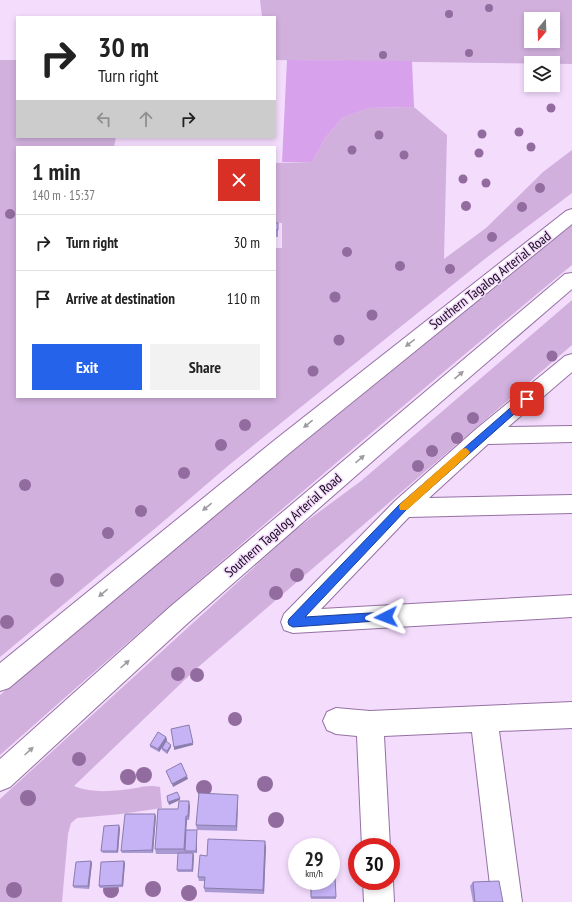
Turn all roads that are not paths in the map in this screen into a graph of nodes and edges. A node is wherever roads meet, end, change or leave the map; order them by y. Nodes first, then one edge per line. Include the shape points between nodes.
1 (572, 215) edge
2 (572, 279) edge
3 (568, 368) edge
4 (572, 434) edge
5 (483, 436) junction
6 (572, 504) edge
7 (403, 508) junction
8 (572, 606) edge
9 (0, 679) edge
10 (572, 715) edge
11 (484, 719) junction
12 (336, 720) dead end
13 (370, 724) junction
14 (0, 778) edge
15 (376, 838) edge
16 (378, 890) edge
17 (379, 902) edge
18 (507, 902) edge

1 -> 9 main road, Southern Tagalog Arterial Road via 335,403
14 -> 2 main road, Southern Tagalog Arterial Road via 180,614
3 - 5 main road
4 - 5 main road
5 - 7 main road
6 - 7 main road
7 - 8 main road via 293,622
10 - 11 main road
11 - 13 main road
11 - 18 main road
12 - 13 main road
13 - 15 main road
16 - 17 main road

